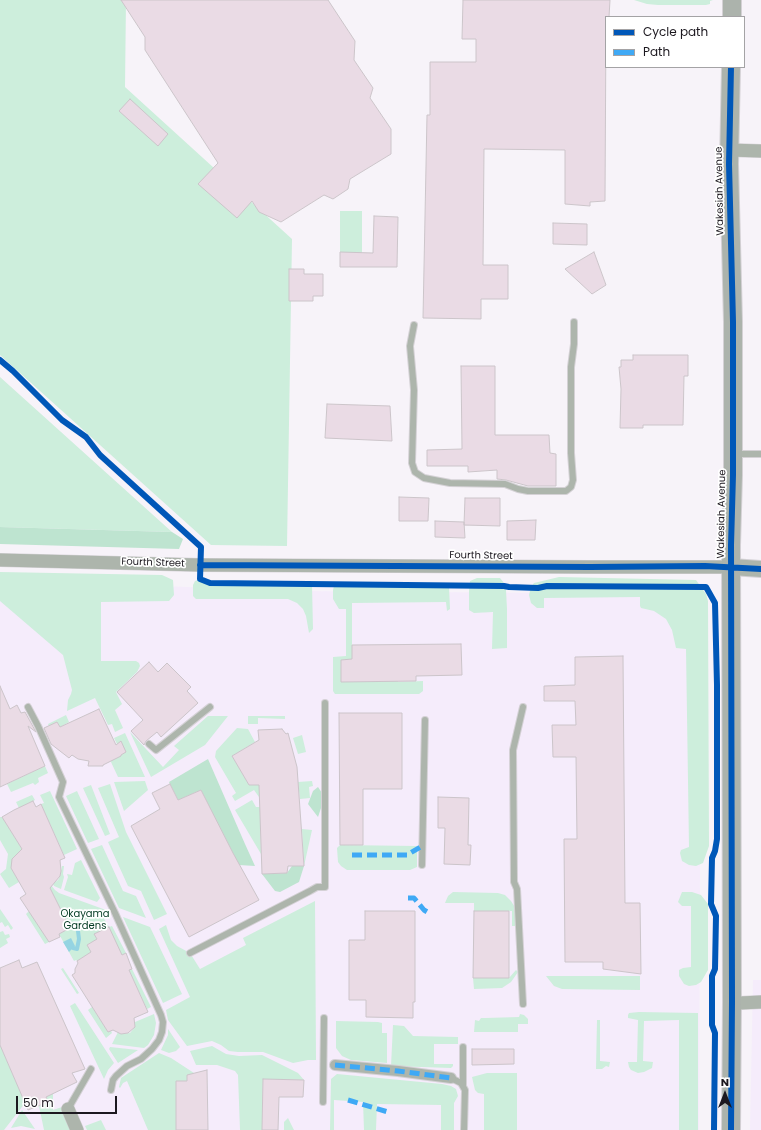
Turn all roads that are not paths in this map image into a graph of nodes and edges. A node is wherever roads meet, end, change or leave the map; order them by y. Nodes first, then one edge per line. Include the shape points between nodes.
1 (732, 0) edge
2 (732, 16) edge
3 (731, 68) edge
4 (729, 150) junction
5 (761, 151) edge
6 (574, 322) dead end
7 (414, 325) dead end
8 (733, 454) junction
9 (761, 454) edge
10 (0, 560) edge
11 (732, 567) junction
12 (761, 569) edge
13 (325, 703) dead end
14 (28, 707) dead end
15 (210, 707) dead end
16 (523, 707) dead end
17 (425, 720) dead end
18 (148, 744) dead end
19 (422, 865) dead end
20 (190, 953) dead end
21 (732, 1001) junction
22 (761, 1002) edge
23 (523, 1004) dead end
24 (324, 1018) dead end
25 (463, 1047) dead end
26 (334, 1065) dead end
27 (91, 1069) dead end
28 (451, 1078) joint
29 (463, 1086) junction
30 (112, 1090) dead end
31 (323, 1102) dead end
32 (68, 1108) joint
33 (77, 1130) edge
34 (464, 1130) edge
35 (731, 1130) edge

1 - 2 main road
3 - 4 main road, Wakesiah Avenue
4 - 5 street
4 - 8 main road, Wakesiah Avenue
6 - 7 lane via 571,367 573,480 571,487 566,491 528,491 505,484 450,483 424,478 415,472 412,463 414,390 410,346
8 - 9 lane
8 - 11 main road, Wakesiah Avenue
10 - 11 street, Fourth Street via 195,564
11 - 12 street, Fourth Street
11 - 21 main road, Wakesiah Avenue
13 - 20 lane via 325,887 317,887
14 - 30 lane via 63,782 59,797 115,913 163,1022 159,1040 141,1059 127,1066 116,1076
15 - 18 lane via 156,750
16 - 23 lane via 513,750 514,882 517,889
17 - 19 lane
21 - 22 street
21 - 35 main road, Wakesiah Avenue
24 - 31 lane
25 - 29 lane
26 - 28 street
27 - 32 lane
28 - 29 lane
29 - 34 lane via 466,1094
32 - 33 street

